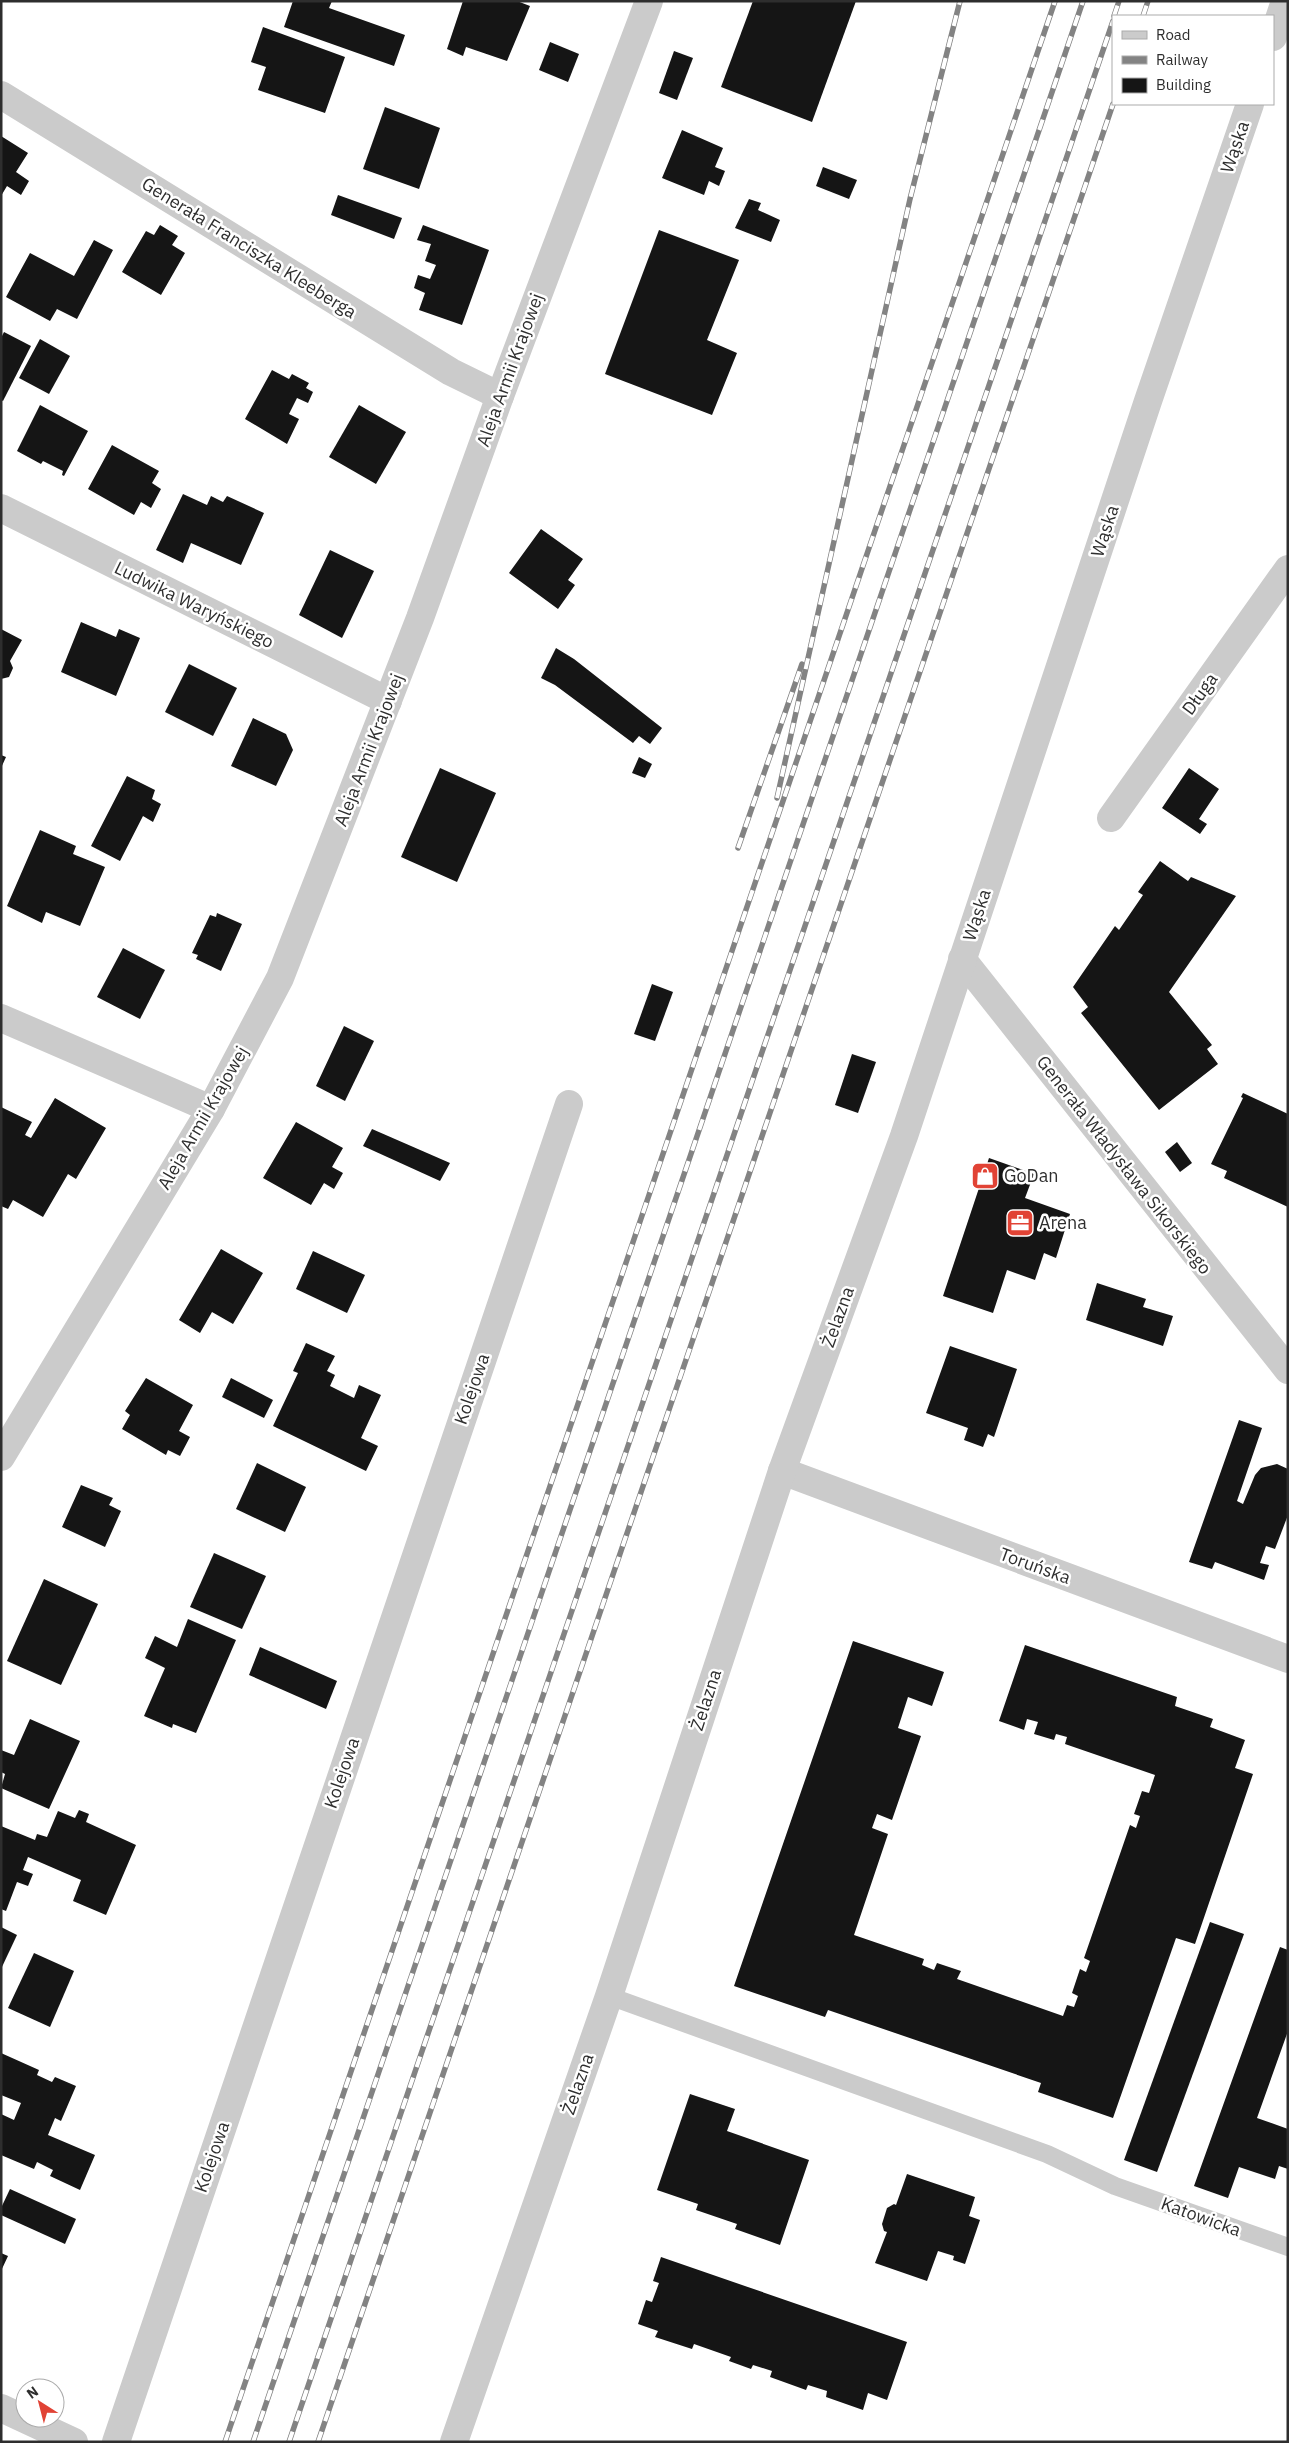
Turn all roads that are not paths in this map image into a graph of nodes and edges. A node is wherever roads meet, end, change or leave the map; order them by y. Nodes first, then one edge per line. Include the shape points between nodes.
1 (649, 1) edge
2 (1285, 1) edge
3 (1274, 34) edge
4 (1, 95) edge
5 (1250, 105) edge
6 (500, 396) junction
7 (1, 508) edge
8 (1288, 569) edge
9 (388, 701) junction
10 (1111, 818) dead end
11 (962, 959) junction
12 (1, 1018) edge
13 (569, 1104) dead end
14 (211, 1109) junction
15 (1288, 1370) edge
16 (9, 1428) edge
17 (1, 1457) edge
18 (782, 1471) junction
19 (1288, 1659) edge
20 (609, 1996) junction
21 (1288, 2247) edge
22 (1, 2408) edge
23 (74, 2442) edge
24 (116, 2442) edge
25 (454, 2442) edge

1 - 6 street, Aleja Armii Krajowej
2 - 3 street
4 - 6 street, Generała Franciszka Kleeberga via 451,372
5 - 11 street, Wąska
6 - 9 street, Aleja Armii Krajowej
7 - 9 street, Ludwika Waryńskiego
8 - 10 street, Długa
9 - 14 street, Aleja Armii Krajowej via 280,978
11 - 15 street, Generała Władysława Sikorskiego
11 - 18 street, Żelazna via 904,1136
12 - 14 street
13 - 24 street, Kolejowa
14 - 16 street, Aleja Armii Krajowej
16 - 17 street, Aleja Armii Krajowej
18 - 19 street, Toruńska
18 - 20 street, Żelazna
20 - 21 lane, Katowicka via 1047,2154 1114,2186
20 - 25 street, Żelazna
22 - 23 street

